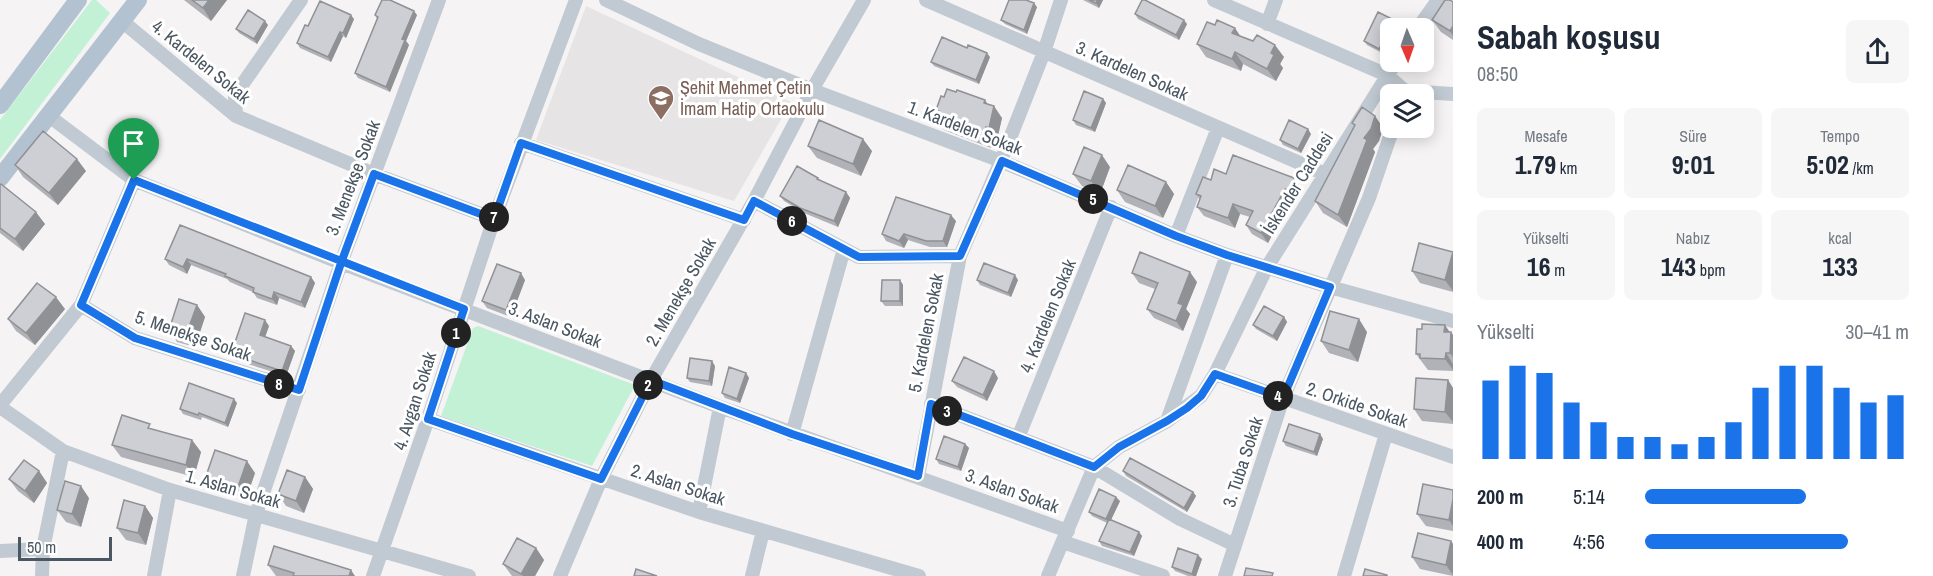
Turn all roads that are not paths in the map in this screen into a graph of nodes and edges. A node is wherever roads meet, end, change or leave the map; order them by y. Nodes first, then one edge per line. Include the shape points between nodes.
1 (78, 0) edge
2 (119, 0) edge
3 (130, 0) edge
4 (138, 0) edge
5 (301, 0) edge
6 (439, 0) edge
7 (576, 0) edge
8 (606, 0) edge
9 (864, 0) edge
10 (926, 0) edge
11 (1061, 0) edge
12 (1214, 0) edge
13 (1275, 0) edge
14 (1438, 0) edge
15 (1425, 18) edge
16 (122, 21) junction
17 (1267, 24) junction
18 (1044, 52) junction
19 (1389, 72) edge
20 (1387, 75) junction
21 (1396, 84) edge
22 (812, 90) junction
23 (1434, 94) edge
24 (1453, 94) edge
25 (0, 105) edge
26 (49, 116) junction
27 (236, 116) junction
28 (1218, 128) junction
29 (1390, 138) edge
30 (521, 143) junction
31 (1002, 161) junction
32 (374, 174) junction
33 (1325, 174) junction
34 (0, 178) edge
35 (134, 180) junction
36 (754, 201) junction
37 (1111, 207) junction
38 (494, 219) junction
39 (744, 220) junction
40 (1176, 236) junction
41 (844, 249) junction
42 (1227, 255) junction
43 (960, 256) junction
44 (341, 263) junction
45 (1267, 267) junction
46 (1330, 287) junction
47 (81, 305) junction
48 (464, 309) junction
49 (1453, 321) edge
50 (1215, 374) junction
51 (651, 380) junction
52 (299, 390) junction
53 (1283, 398) junction
54 (931, 404) junction
55 (0, 406) edge
56 (720, 407) junction
57 (428, 419) junction
58 (1167, 421) junction
59 (792, 434) junction
60 (1386, 434) junction
61 (1018, 438) junction
62 (63, 451) junction
63 (1453, 457) edge
64 (1094, 467) junction
65 (918, 476) junction
66 (601, 479) junction
67 (170, 490) junction
68 (699, 512) junction
69 (256, 514) junction
70 (764, 531) junction
71 (1065, 536) junction
72 (1235, 545) junction
73 (43, 549) junction
74 (383, 550) junction
75 (0, 551) edge
76 (1146, 573) edge
77 (42, 576) edge
78 (154, 576) edge
79 (243, 576) edge
80 (373, 576) edge
81 (469, 576) edge
82 (560, 576) edge
83 (752, 576) edge
84 (919, 576) edge
85 (1048, 576) edge
86 (1162, 576) edge
87 (1225, 576) edge
88 (1344, 576) edge

1 - 25 main road
2 - 3 main road
4 - 16 main road
5 - 27 street via 235,95
6 - 32 street, 3. Menekşe Sokak
7 - 30 street, 4. Avgan Sokak
8 - 22 street, 1. Kardelen Sokak via 699,44
9 - 22 street, 2. Menekşe Sokak
10 - 18 street, 3. Kardelen Sokak
11 - 18 street, 5. Kardelen Sokak
12 - 17 street
13 - 17 street
14 - 15 street
16 - 26 main road
16 - 27 street, 4. Kardelen Sokak
17 - 20 street
18 - 28 street, 3. Kardelen Sokak
18 - 31 street, 5. Kardelen Sokak
19 - 20 street, İskender Caddesi
20 - 21 street
20 - 33 street, İskender Caddesi
22 - 31 street, 1. Kardelen Sokak
22 - 36 street, 2. Menekşe Sokak
23 - 24 street
26 - 34 main road
26 - 35 street, 3. Aslan Sokak
27 - 32 street, 4. Kardelen Sokak
28 - 33 street, 3. Kardelen Sokak
28 - 40 street
29 - 46 street, 3. Tuba Sokak via 1369,198
30 - 38 street, 4. Avgan Sokak
30 - 39 street
31 - 37 street, 1. Kardelen Sokak
31 - 43 street, 5. Kardelen Sokak
32 - 38 street, 4. Kardelen Sokak
32 - 44 street, 3. Menekşe Sokak
33 - 45 street, İskender Caddesi
35 - 44 street, 3. Aslan Sokak
35 - 47 street
36 - 39 street, 2. Menekşe Sokak
36 - 41 street
37 - 40 street, 1. Kardelen Sokak
37 - 61 street, 4. Kardelen Sokak
38 - 48 street, 4. Avgan Sokak
39 - 51 street, 2. Menekşe Sokak
40 - 42 street, 1. Kardelen Sokak
41 - 43 street via 859,257
41 - 59 street
42 - 45 street, 1. Kardelen Sokak
42 - 58 street
43 - 54 street, 5. Kardelen Sokak
44 - 48 street, 3. Aslan Sokak
44 - 52 street, 3. Menekşe Sokak
45 - 46 street, 1. Kardelen Sokak
45 - 50 street, İskender Caddesi
46 - 49 street, 1. Kardelen Sokak
46 - 53 street, 3. Tuba Sokak
47 - 52 street, 5. Menekşe Sokak via 135,338
47 - 55 street
48 - 51 street, 3. Aslan Sokak
48 - 57 street, 4. Avgan Sokak
50 - 53 street, 2. Orkide Sokak
50 - 58 street, İskender Caddesi via 1201,396
51 - 56 street, 3. Aslan Sokak
51 - 66 street, 2. Menekşe Sokak
52 - 69 street, 3. Menekşe Sokak
53 - 60 street, 2. Orkide Sokak
53 - 72 street, 3. Tuba Sokak
54 - 61 street
54 - 65 street, 5. Kardelen Sokak
55 - 62 street, 1. Aslan Sokak
56 - 59 street, 3. Aslan Sokak
56 - 68 street
57 - 66 street, 2. Aslan Sokak
57 - 74 street, 4. Avgan Sokak
58 - 64 street, İskender Caddesi via 1119,447
59 - 65 street, 3. Aslan Sokak
60 - 63 street, 2. Orkide Sokak
60 - 88 street
61 - 64 street
62 - 67 street, 1. Aslan Sokak
62 - 73 street
64 - 71 street, İskender Caddesi
64 - 72 street via 1180,519
65 - 71 street, 3. Aslan Sokak
66 - 68 street, 2. Aslan Sokak
66 - 82 street, 2. Menekşe Sokak
67 - 69 street, 1. Aslan Sokak
67 - 78 street
68 - 70 street, 2. Aslan Sokak
69 - 74 street, 1. Aslan Sokak
69 - 79 street, 3. Menekşe Sokak
70 - 83 street
70 - 84 street, 2. Aslan Sokak
71 - 76 street, 3. Aslan Sokak
71 - 85 street, İskender Caddesi
72 - 87 street, 3. Tuba Sokak
73 - 75 street
73 - 77 street
74 - 80 street, 4. Avgan Sokak
74 - 81 street, 1. Aslan Sokak
76 - 86 street, 3. Aslan Sokak

